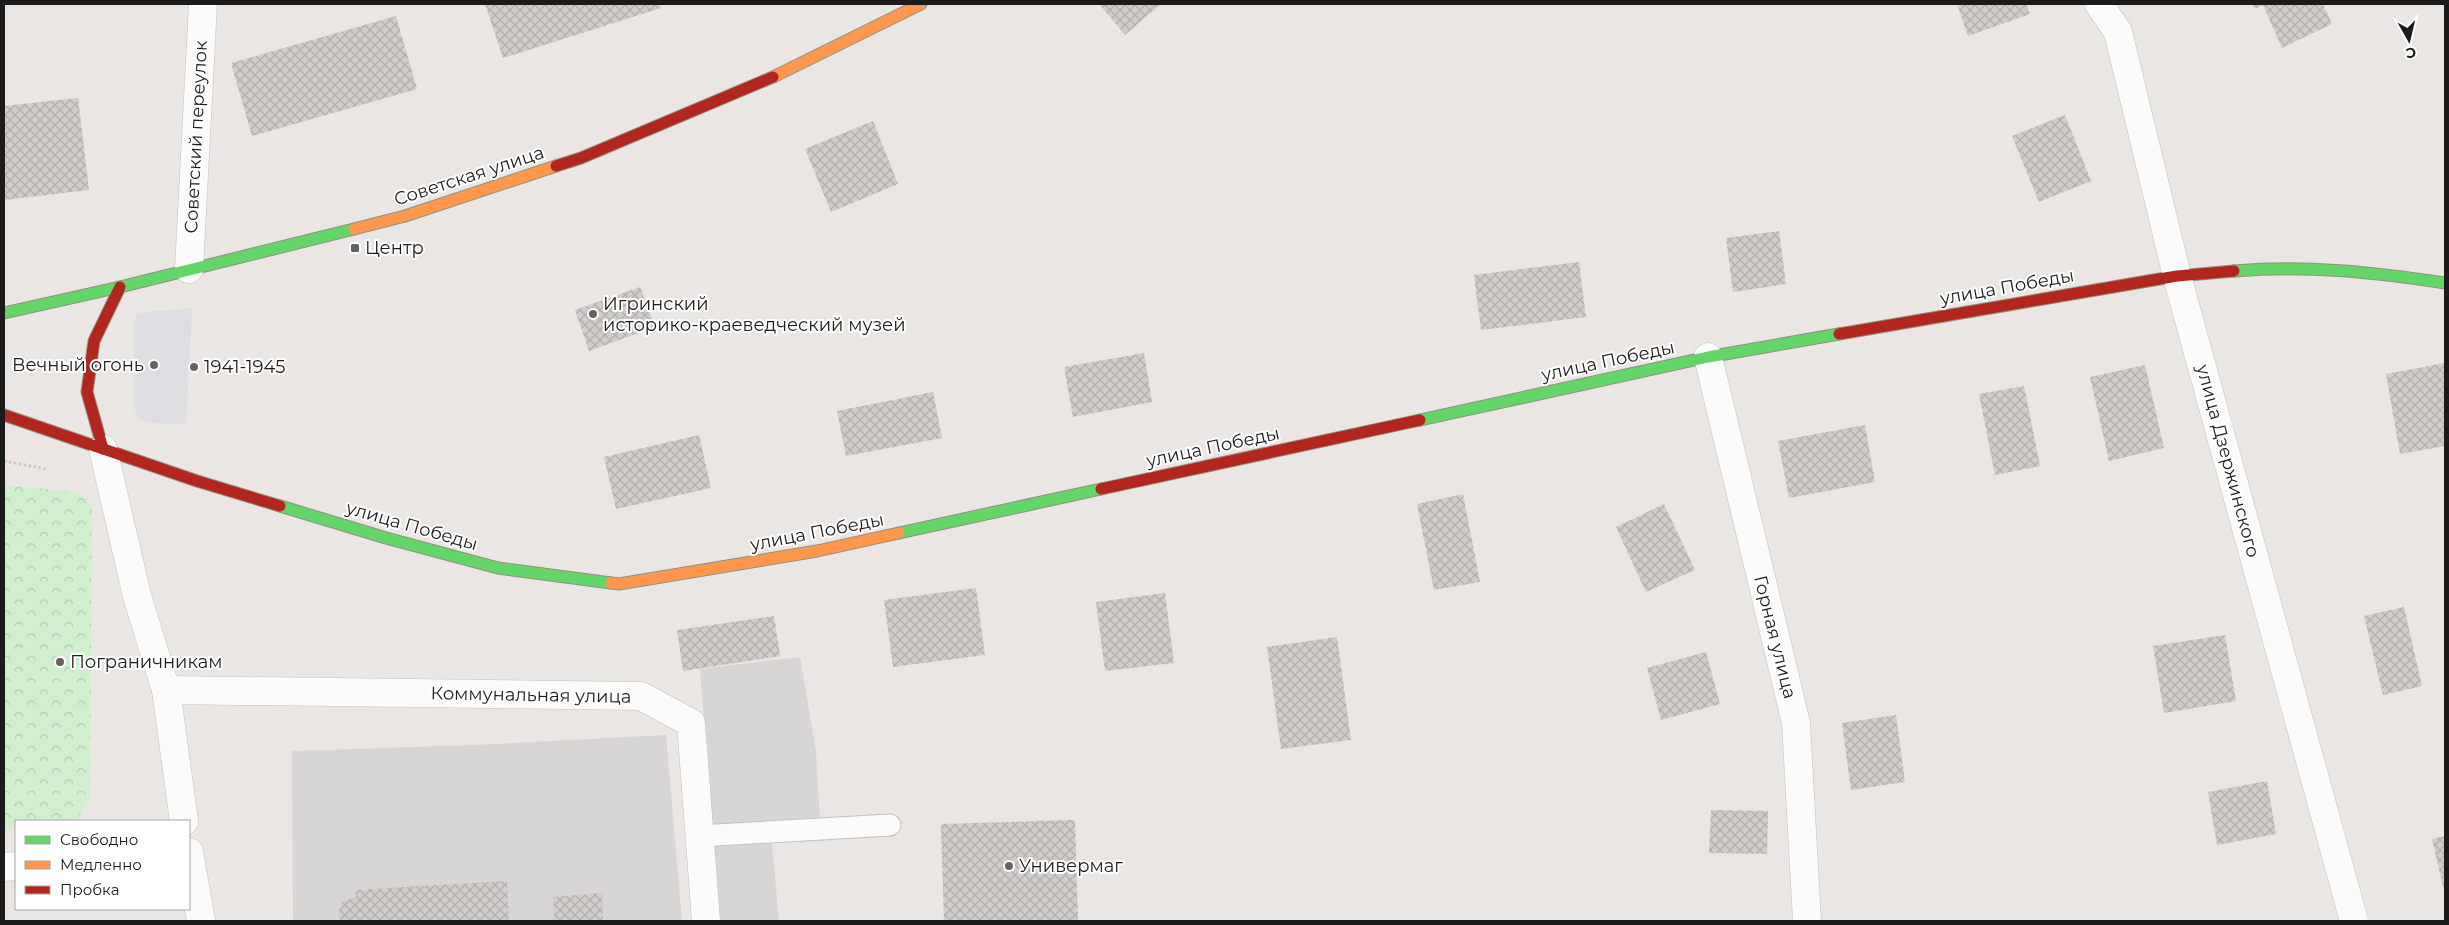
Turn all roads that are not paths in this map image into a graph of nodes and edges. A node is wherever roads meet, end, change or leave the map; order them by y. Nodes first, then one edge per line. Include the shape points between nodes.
1 (203, 4) edge
2 (921, 4) edge
3 (2099, 4) edge
4 (190, 269) junction
5 (2177, 276) junction
6 (2445, 283) edge
7 (120, 287) junction
8 (4, 313) edge
9 (1708, 357) junction
10 (4, 415) edge
11 (103, 449) junction
12 (166, 690) junction
13 (184, 820) edge
14 (890, 825) dead end
15 (700, 836) junction
16 (190, 860) edge
17 (201, 921) edge
18 (706, 921) edge
19 (1806, 921) edge
20 (2354, 921) edge

1 - 4 street, Советский переулок
2 - 4 main road, Советская улица via 752,88 581,158 405,216
3 - 5 street, улица Дзержинского via 2118,32
4 - 7 main road, Советская улица
5 - 6 main road, улица Победы via 2279,267 2364,271
5 - 9 main road, улица Победы
5 - 20 street, улица Дзержинского
7 - 8 main road, Советская улица
7 - 11 main road via 94,341 87,392
9 - 11 main road, улица Победы via 817,551 619,584 498,568 225,490
9 - 19 street, Горная улица via 1796,723
10 - 11 main road, улица Победы
11 - 12 street via 138,596
12 - 13 street
12 - 15 street, Коммунальная улица via 641,696 691,723
14 - 15 lane
15 - 18 street, Коммунальная улица
16 - 17 street

